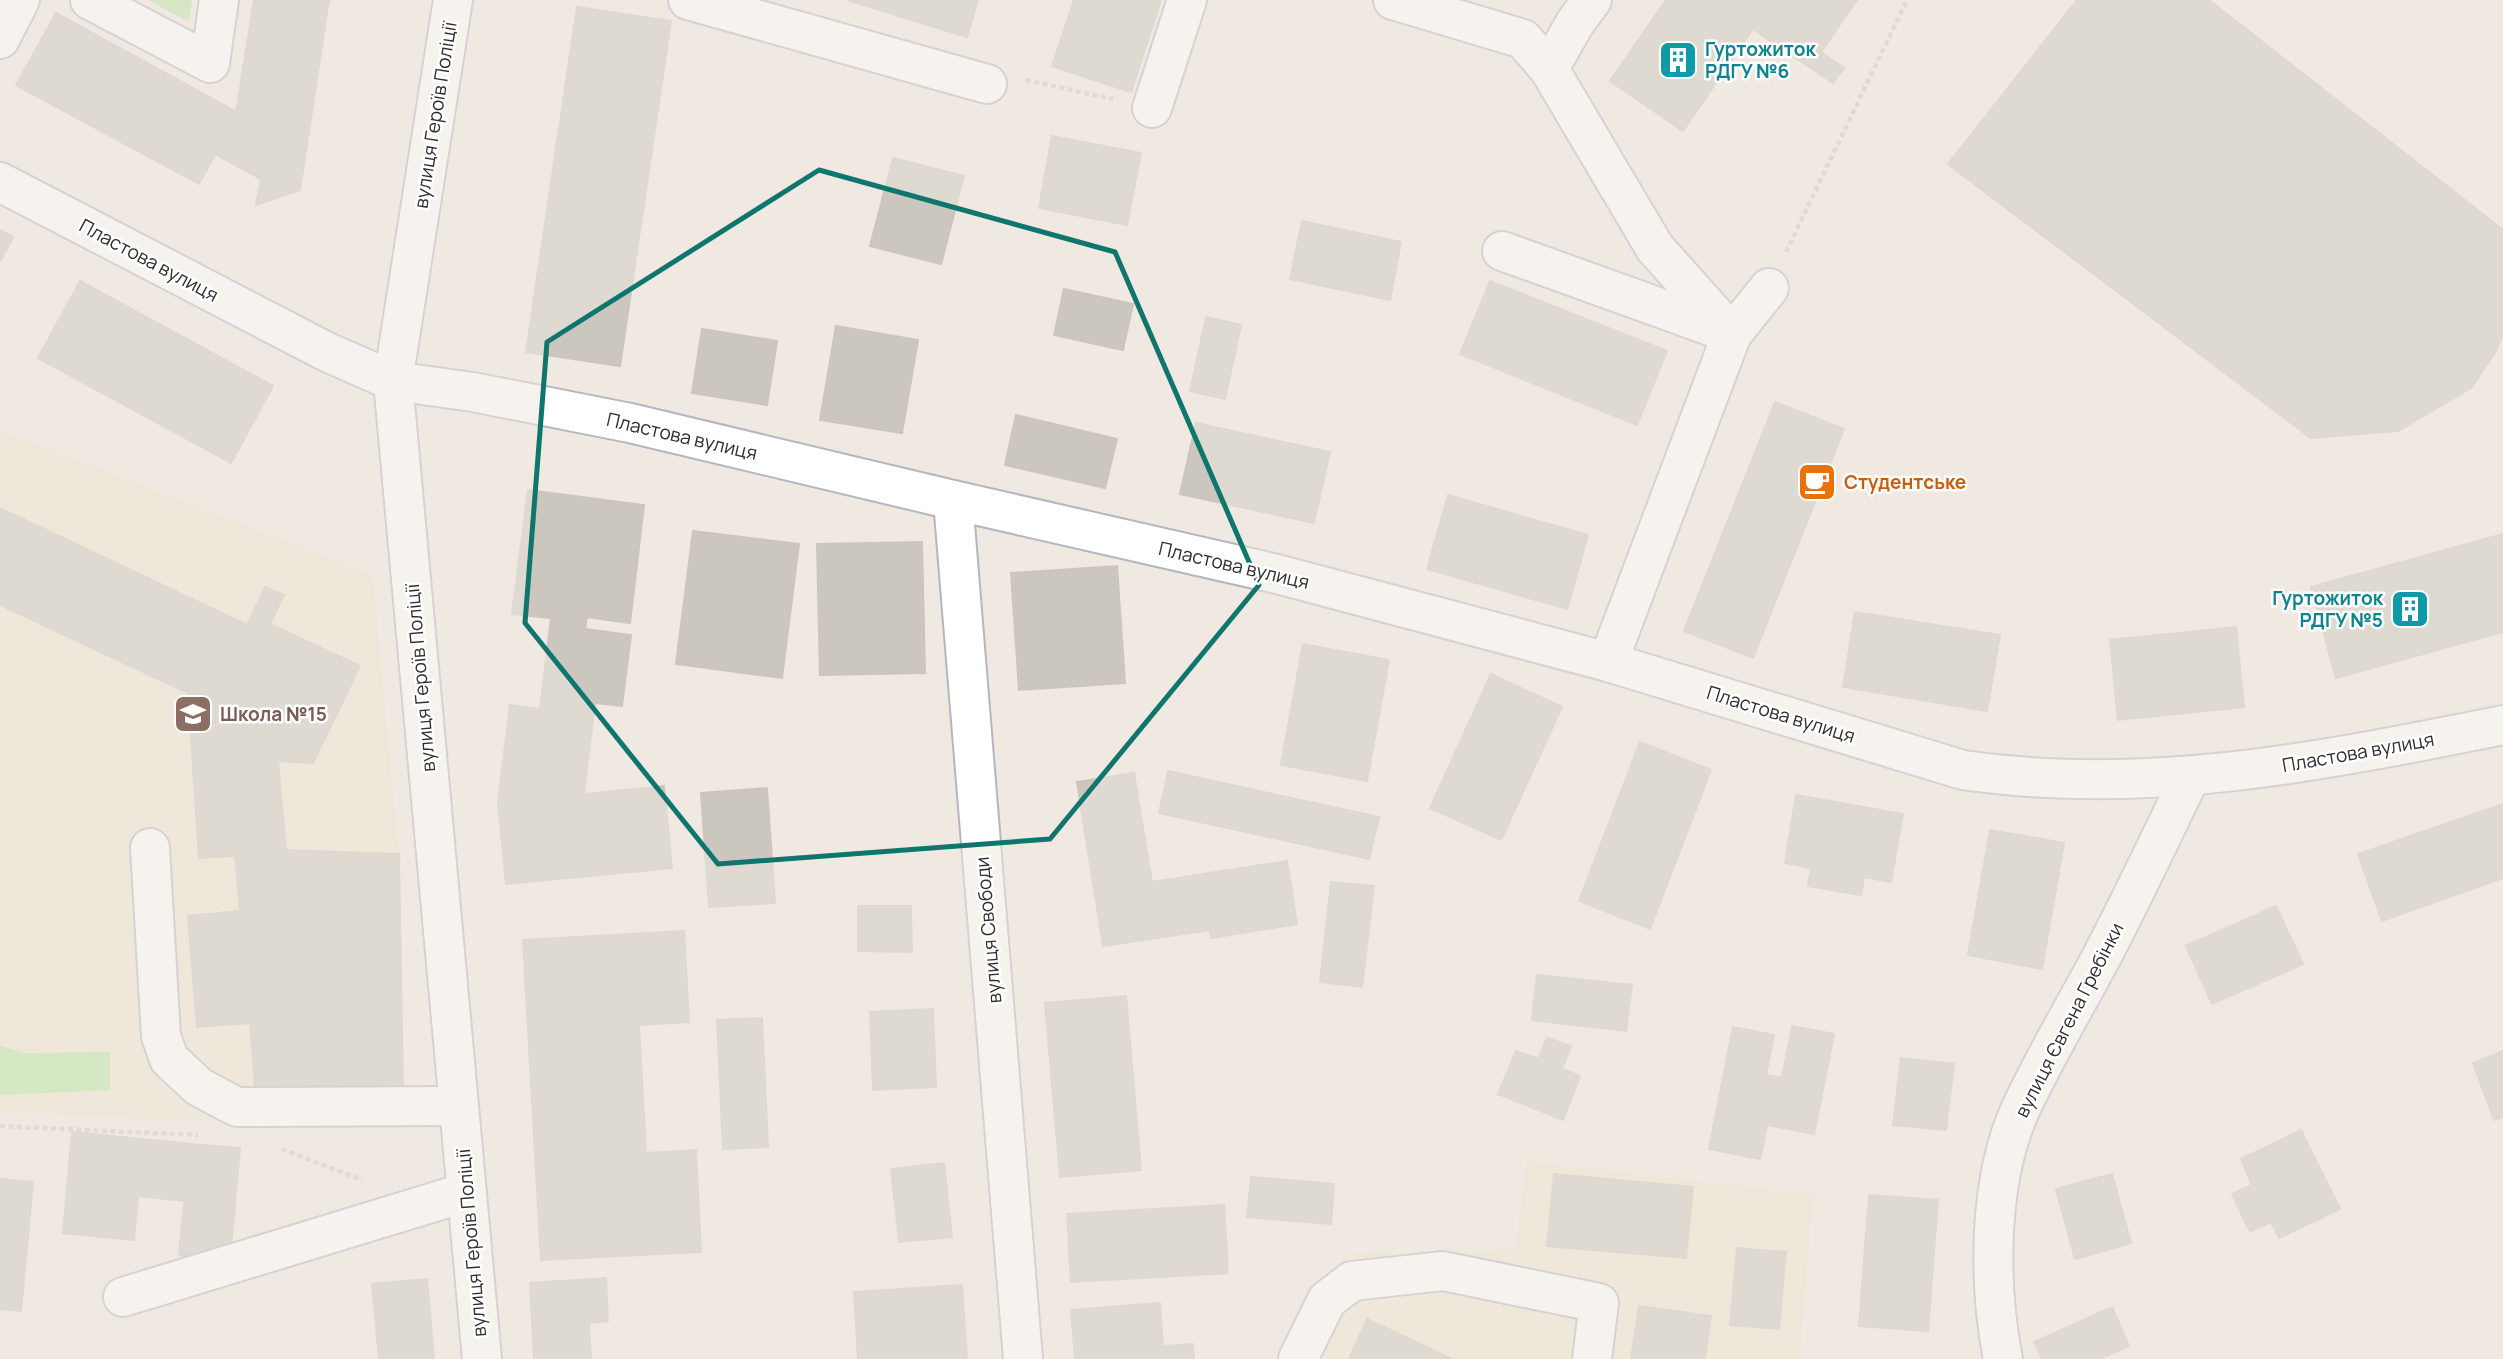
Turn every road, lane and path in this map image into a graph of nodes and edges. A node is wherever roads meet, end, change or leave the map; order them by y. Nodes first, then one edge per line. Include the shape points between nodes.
1 (20, 0) edge
2 (90, 0) edge
3 (219, 0) edge
4 (453, 0) edge
5 (688, 0) edge
6 (1187, 0) edge
7 (1392, 0) edge
8 (1592, 0) edge
9 (1907, 0) edge
10 (0, 39) edge
11 (1549, 69) junction
12 (1027, 80) dead end
13 (986, 84) dead end
14 (1152, 108) joint
15 (0, 182) edge
16 (1502, 251) dead end
17 (1769, 288) joint
18 (1732, 334) junction
19 (393, 381) junction
20 (953, 500) junction
21 (1608, 662) junction
22 (2503, 724) edge
23 (2190, 777) junction
24 (150, 848) dead end
25 (458, 1106) junction
26 (0, 1126) edge
27 (208, 1135) dead end
28 (274, 1147) dead end
29 (467, 1192) junction
30 (425, 1204) junction
31 (123, 1297) dead end
32 (482, 1359) edge
33 (1023, 1359) edge
34 (1298, 1359) edge
35 (1592, 1359) edge
36 (2003, 1359) edge

1 - 10 street
2 - 3 street via 210,63
4 - 19 street, вулиця Героїв Поліції
5 - 13 street
6 - 14 street
7 - 11 street via 1523,39
8 - 11 street
9 - 17 path
11 - 18 street via 1655,248
12 - 14 path
15 - 19 street, Пластова вулиця via 327,352
16 - 18 street
17 - 18 street
18 - 21 street
19 - 20 street, Пластова вулиця via 630,423
19 - 25 street, вулиця Героїв Поліції
20 - 21 street, Пластова вулиця via 1277,574
20 - 33 street, вулиця Свободи
21 - 23 street, Пластова вулиця via 1963,770 2065,779
22 - 23 street, Пластова вулиця via 2285,767
23 - 36 street, вулиця Євгена Гребінки via 2020,1110 2006,1153 1992,1263
24 - 25 street via 161,1036 169,1059 199,1087 237,1107
25 - 29 street, вулиця Героїв Поліції
26 - 27 path
28 - 30 path
29 - 30 street
29 - 32 street, вулиця Героїв Поліції
30 - 31 street
34 - 35 street via 1327,1300 1352,1282 1443,1271 1600,1303

